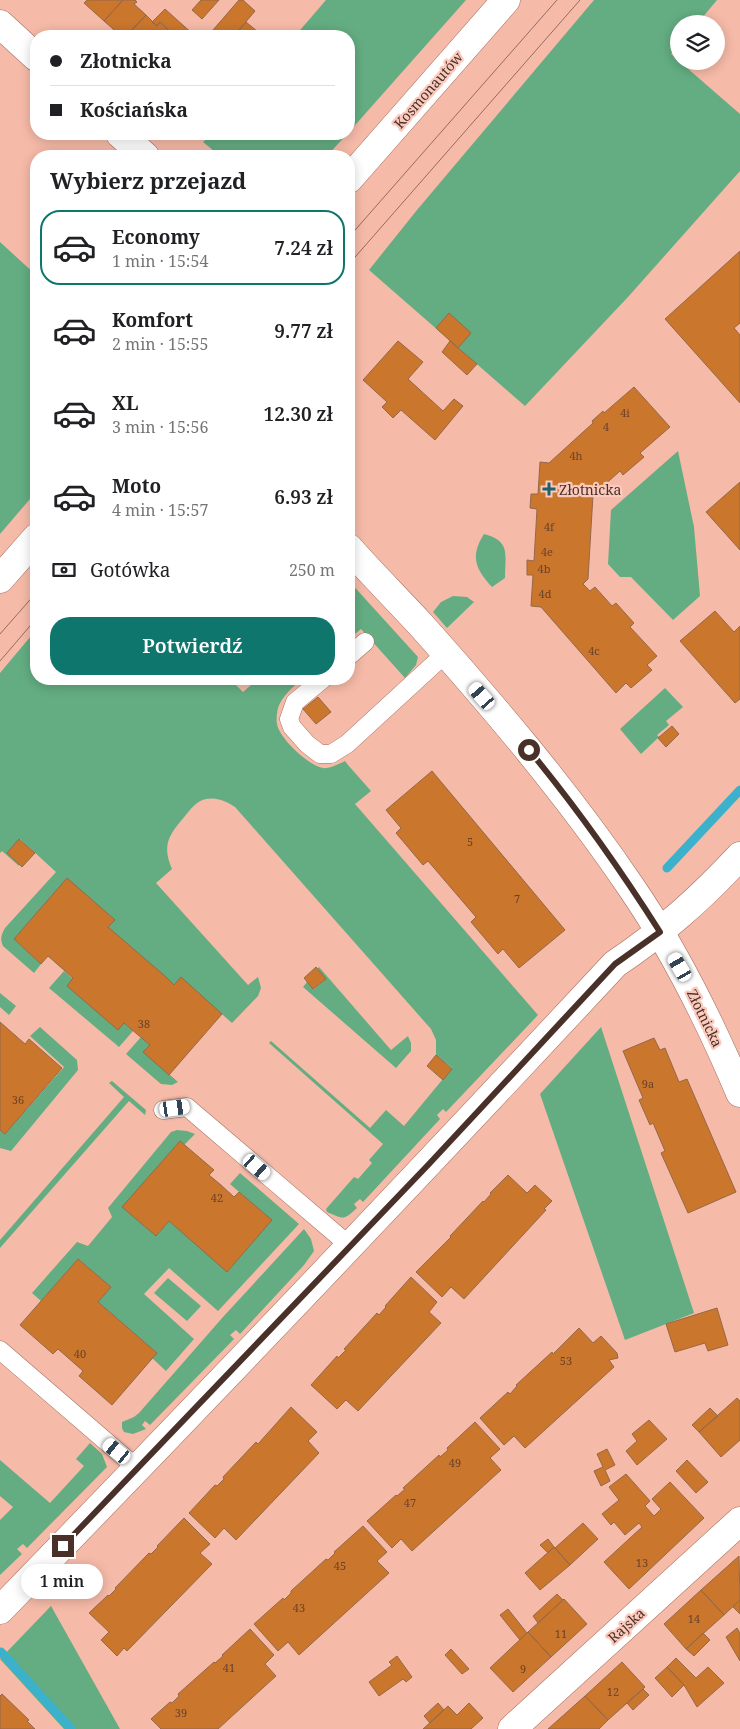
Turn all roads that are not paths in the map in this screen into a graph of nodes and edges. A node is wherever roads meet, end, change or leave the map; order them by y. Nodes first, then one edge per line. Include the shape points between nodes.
1 (506, 0) edge
2 (0, 24) edge
3 (30, 52) edge
4 (127, 140) edge
5 (138, 150) edge
6 (355, 172) edge
7 (30, 545) edge
8 (355, 555) edge
9 (0, 579) edge
10 (365, 642) dead end
11 (355, 651) edge
12 (445, 654) junction
13 (316, 685) edge
14 (740, 856) edge
15 (660, 932) junction
16 (740, 1093) edge
17 (163, 1110) dead end
18 (350, 1246) junction
19 (0, 1350) edge
20 (138, 1469) junction
21 (740, 1521) edge
22 (0, 1610) edge
23 (512, 1729) edge

1 - 6 street, Kosmonautów
2 - 3 street
4 - 5 street
7 - 9 street
8 - 12 street, Złotnicka
10 - 11 lane
12 - 13 lane via 347,744 331,754 313,750 292,727 289,719 295,702
12 - 15 street, Złotnicka via 540,763
14 - 15 street via 703,895
15 - 16 street, Złotnicka via 725,1057
15 - 18 street via 615,964
17 - 18 lane via 187,1107
18 - 20 street
19 - 20 lane
20 - 22 street
21 - 23 street, Rajska

